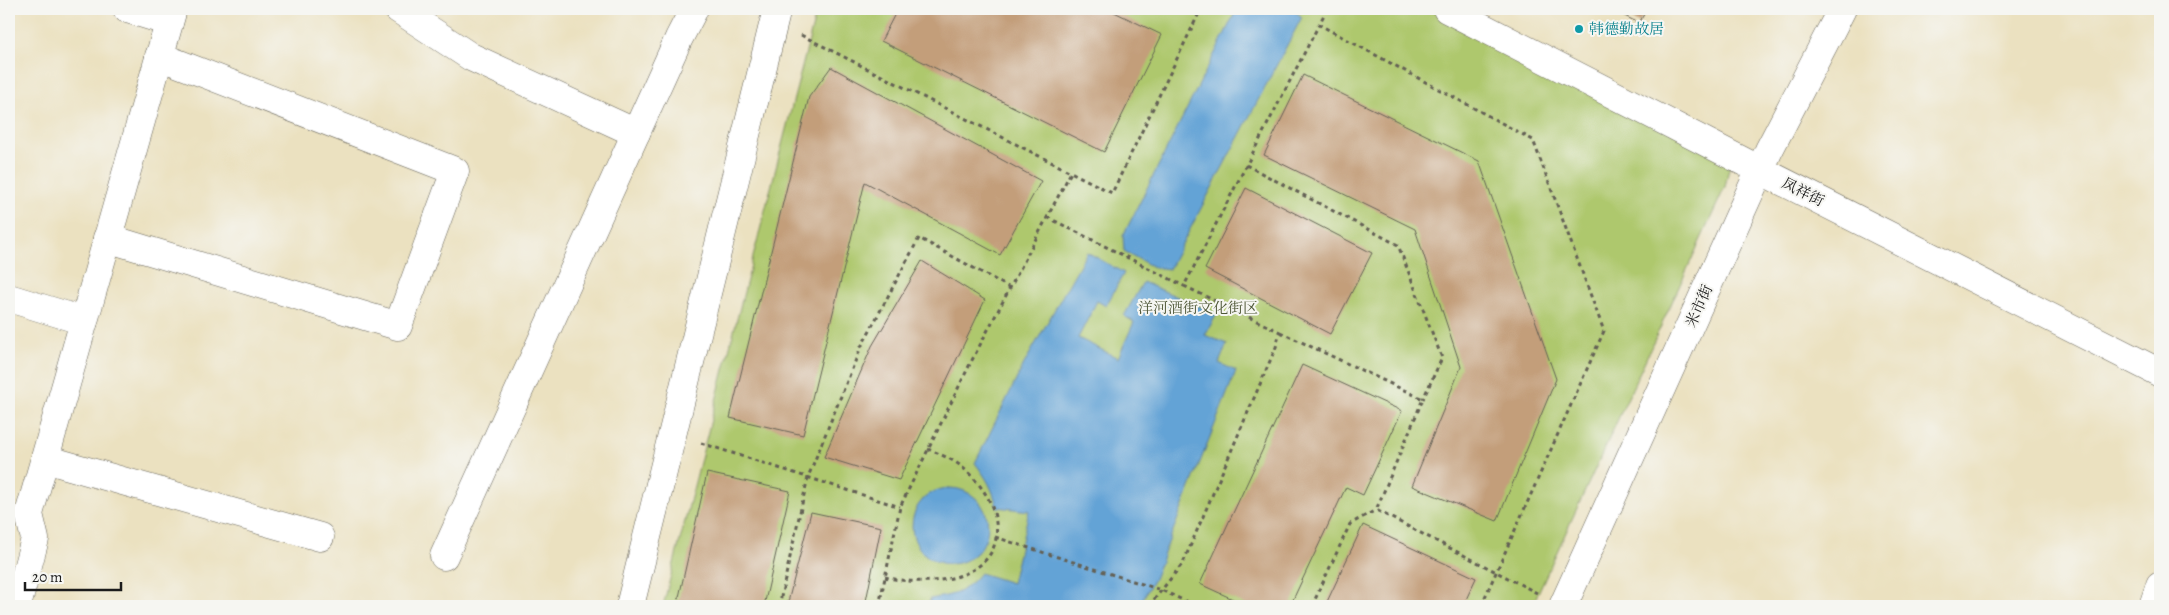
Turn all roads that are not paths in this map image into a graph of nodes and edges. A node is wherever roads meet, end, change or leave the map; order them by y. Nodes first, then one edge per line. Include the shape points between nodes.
1 (127, 9) edge
2 (398, 9) edge
3 (694, 9) edge
4 (1447, 9) edge
5 (1842, 9) edge
6 (171, 15) edge
7 (776, 15) edge
8 (160, 56) junction
9 (636, 134) junction
10 (1760, 170) junction
11 (107, 238) junction
12 (9, 298) edge
13 (84, 321) junction
14 (2160, 372) edge
15 (45, 459) junction
16 (320, 537) dead end
17 (444, 556) dead end
18 (2160, 585) edge
19 (17, 606) edge
20 (630, 606) edge
21 (1563, 606) edge
22 (2153, 606) edge

1 - 6 street
2 - 9 street via 472,57
3 - 9 street
4 - 10 street, 凤祥街
5 - 10 street, 米市街
6 - 8 street
7 - 20 street
8 - 11 street
8 - 11 street via 455,171 398,326
9 - 17 street
10 - 14 street, 凤祥街
10 - 21 street, 米市街
11 - 13 street
12 - 13 street
13 - 15 street
15 - 16 street
15 - 19 street via 29,514 35,539
18 - 22 street

